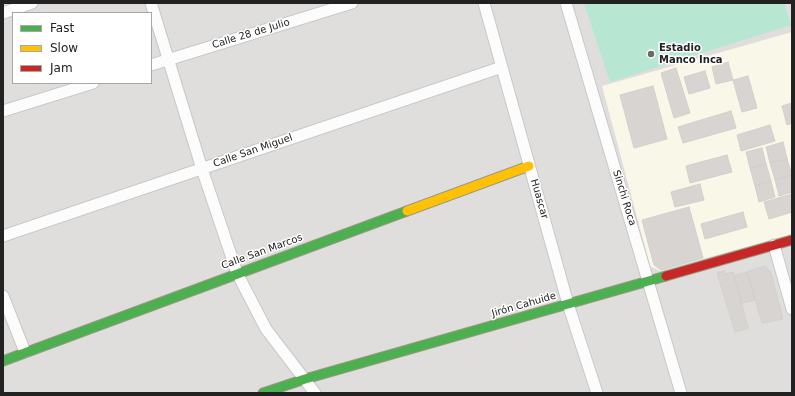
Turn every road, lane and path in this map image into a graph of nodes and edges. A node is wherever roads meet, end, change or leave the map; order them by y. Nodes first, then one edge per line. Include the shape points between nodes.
1 (32, 3) edge
2 (151, 3) edge
3 (352, 3) edge
4 (484, 3) edge
5 (566, 3) edge
6 (3, 12) edge
7 (169, 59) junction
8 (152, 65) edge
9 (502, 67) junction
10 (90, 84) edge
11 (3, 111) edge
12 (529, 166) junction
13 (202, 169) junction
14 (3, 236) edge
15 (792, 240) edge
16 (774, 244) junction
17 (237, 273) junction
18 (649, 280) junction
19 (3, 296) edge
20 (568, 304) junction
21 (792, 310) edge
22 (25, 352) junction
23 (3, 361) edge
24 (305, 379) junction
25 (264, 393) edge
26 (315, 393) edge
27 (597, 393) edge
28 (681, 393) edge

1 - 6 street
2 - 7 street
3 - 7 street, Calle 28 de Julio
4 - 9 street, Huascar
5 - 18 street, Sinchi Roca
7 - 8 street, Calle 28 de Julio
7 - 13 street
9 - 12 street, Huascar
9 - 13 street, Calle San Miguel
10 - 11 street
12 - 17 street, Calle San Marcos
12 - 20 street, Huascar
13 - 14 street, Calle San Miguel
13 - 17 street
15 - 16 street, Jirón Cahuide
16 - 18 street, Jirón Cahuide
16 - 21 street
17 - 22 street, Calle San Marcos
17 - 24 street via 258,317
18 - 20 street, Jirón Cahuide
18 - 28 street, Sinchi Roca
19 - 22 street
20 - 24 street, Jirón Cahuide
20 - 27 street, Huascar
22 - 23 street, Calle San Marcos
24 - 25 street, Jirón Cahuide
24 - 26 street

